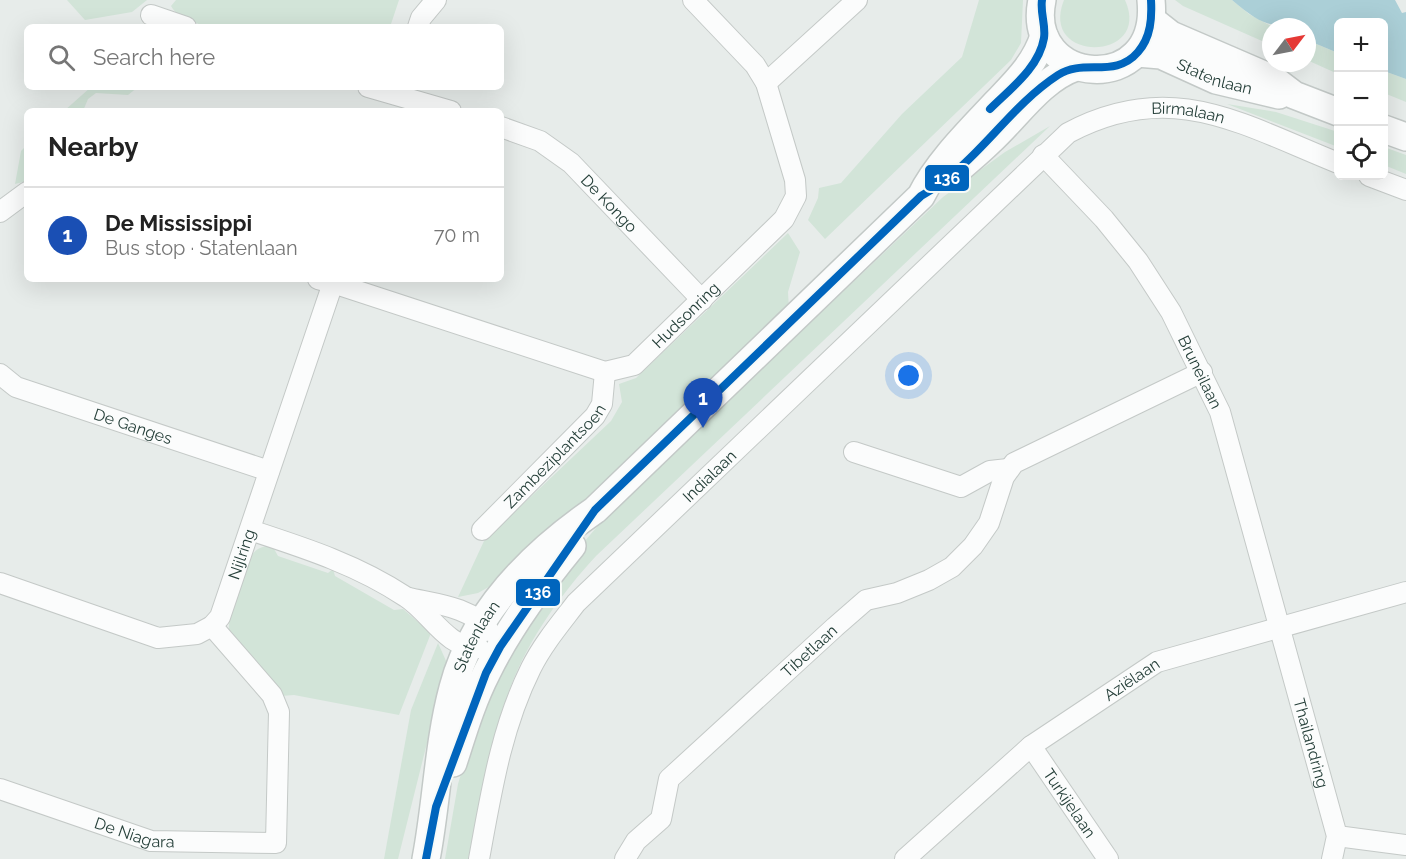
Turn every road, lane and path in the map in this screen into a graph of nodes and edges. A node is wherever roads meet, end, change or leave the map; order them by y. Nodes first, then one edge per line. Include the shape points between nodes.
1 (436, 0) edge
2 (693, 0) edge
3 (857, 0) edge
4 (1042, 0) edge
5 (1151, 10) edge
6 (151, 15) dead end
7 (177, 24) edge
8 (419, 24) edge
9 (1044, 36) junction
10 (1137, 53) junction
11 (1076, 67) junction
12 (766, 83) junction
13 (376, 90) edge
14 (1294, 95) junction
15 (394, 97) edge
16 (439, 108) edge
17 (1334, 110) edge
18 (504, 128) edge
19 (1388, 131) edge
20 (1406, 137) edge
21 (1043, 155) junction
22 (1334, 161) edge
23 (1380, 180) edge
24 (1406, 190) edge
25 (24, 194) edge
26 (921, 196) junction
27 (0, 212) edge
28 (327, 282) edge
29 (334, 282) edge
30 (702, 300) junction
31 (605, 372) junction
32 (1202, 372) junction
33 (0, 374) edge
34 (854, 452) dead end
35 (1008, 469) junction
36 (269, 471) junction
37 (596, 510) junction
38 (250, 530) junction
39 (482, 530) dead end
40 (0, 583) edge
41 (1406, 592) edge
42 (409, 598) junction
43 (481, 620) junction
44 (212, 626) junction
45 (1280, 628) junction
46 (500, 647) junction
47 (467, 648) junction
48 (1031, 746) junction
49 (0, 789) edge
50 (436, 807) junction
51 (1337, 836) junction
52 (1406, 845) edge
53 (276, 851) edge
54 (426, 859) edge
55 (479, 859) edge
56 (625, 859) edge
57 (905, 859) edge
58 (1108, 859) edge
59 (1332, 859) edge

1 - 8 street
2 - 12 street, Hudsonring via 755,65
3 - 12 street
4 - 9 main road via 1040,20
5 - 10 main road via 1148,38
5 - 14 main road, Statenlaan via 1172,35 1273,79
6 - 7 street
9 - 11 main road via 1052,50
9 - 26 main road, Statenlaan via 1038,56 1026,72 976,125
10 - 11 main road via 1109,69
10 - 14 main road, Statenlaan via 1161,55 1216,80 1277,95
11 - 26 main road, Statenlaan via 1056,76 977,153 934,190
12 - 30 street, Hudsonring via 795,180 796,196 784,219
13 - 15 street
14 - 17 main road, Statenlaan
15 - 16 street
18 - 30 street, De Kongo via 540,141 572,163
19 - 20 main road
21 - 22 street, Birmalaan via 1083,125 1111,114 1155,106 1191,108 1218,115
21 - 32 street, Bruneilaan via 1138,261 1171,312
21 - 55 street, Indialaan via 576,603 532,666 512,711 494,775
23 - 24 street
25 - 27 street
26 - 37 main road, Statenlaan
28 - 36 street, Nijlring
29 - 31 street
30 - 31 street, Hudsonring via 634,365
31 - 39 street, Zambeziplantsoen via 602,404 595,416
32 - 35 street
32 - 45 street, Bruneilaan via 1235,461
33 - 36 street, De Ganges via 16,387
34 - 35 street via 961,487 990,471
35 - 56 street, Tibetlaan via 989,523 966,553 952,567 929,580 866,600 835,627 669,779 661,819 636,841
36 - 38 street, Nijlring
37 - 43 main road, Statenlaan via 510,584
37 - 46 main road, Statenlaan
38 - 42 street via 352,566
38 - 44 street, Nijlring via 220,617
40 - 44 street via 158,638 197,634
41 - 45 street, Aziëlaan
42 - 43 street via 450,607
42 - 47 street via 440,629
43 - 46 street
43 - 47 main road, Statenlaan
44 - 53 street, De Niagara via 272,695 279,712
45 - 48 street, Aziëlaan via 1157,662
45 - 51 street, Thailandring
46 - 47 street
46 - 50 main road, Statenlaan via 474,701
47 - 50 main road, Statenlaan via 453,688 437,778
48 - 57 street, Aziëlaan
48 - 58 street, Turkijelaan
49 - 53 street, De Niagara via 151,841
50 - 54 main road, Statenlaan
51 - 52 street
51 - 59 street, Thailandring

